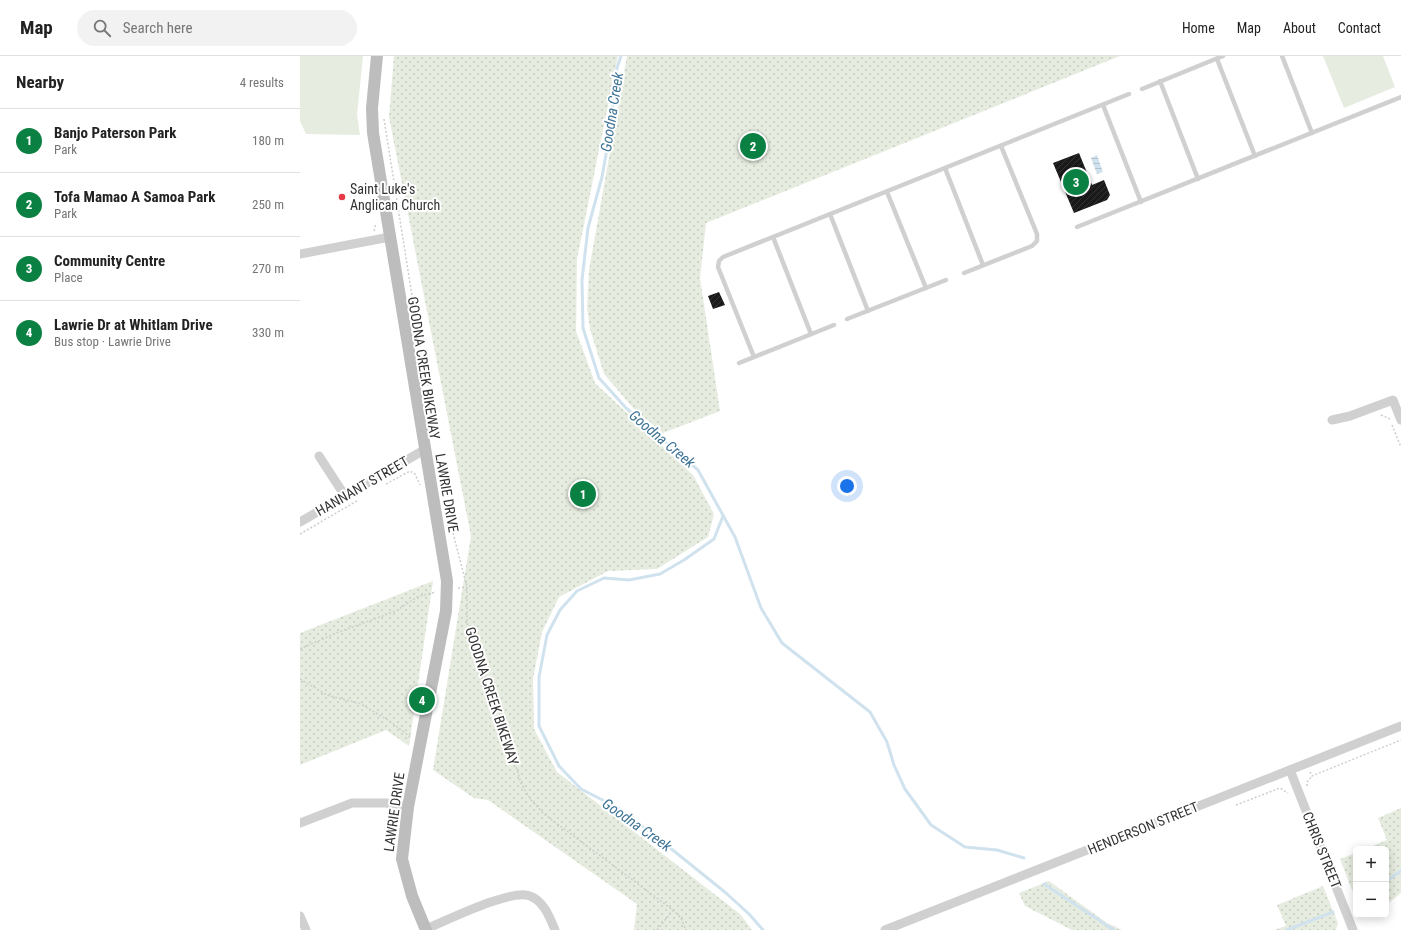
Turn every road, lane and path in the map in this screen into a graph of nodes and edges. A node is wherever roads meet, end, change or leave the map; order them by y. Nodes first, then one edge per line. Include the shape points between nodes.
1 (377, 56) edge
2 (1223, 56) edge
3 (1282, 56) edge
4 (1217, 58) junction
5 (1160, 81) junction
6 (1142, 89) dead end
7 (1129, 94) dead end
8 (1401, 97) edge
9 (1102, 105) junction
10 (383, 115) dead end
11 (1312, 133) junction
12 (1001, 146) junction
13 (1256, 156) junction
14 (945, 168) junction
15 (1198, 179) junction
16 (887, 192) junction
17 (1141, 202) junction
18 (400, 214) junction
19 (830, 214) junction
20 (387, 217) junction
21 (1077, 227) dead end
22 (373, 232) dead end
23 (390, 237) junction
24 (773, 237) junction
25 (300, 254) edge
26 (983, 265) junction
27 (964, 273) dead end
28 (946, 280) dead end
29 (926, 288) junction
30 (868, 311) junction
31 (847, 319) dead end
32 (416, 323) dead end
33 (834, 325) dead end
34 (811, 334) junction
35 (418, 335) dead end
36 (754, 357) junction
37 (739, 363) dead end
38 (1397, 398) edge
39 (1377, 416) dead end
40 (1400, 418) edge
41 (1332, 420) dead end
42 (1390, 420) junction
43 (434, 430) dead end
44 (1401, 447) edge
45 (424, 450) junction
46 (319, 456) dead end
47 (430, 483) junction
48 (383, 486) dead end
49 (345, 496) junction
50 (358, 500) dead end
51 (445, 500) dead end
52 (300, 522) edge
53 (300, 534) edge
54 (446, 590) junction
55 (300, 649) edge
56 (300, 679) edge
57 (1401, 726) edge
58 (413, 740) dead end
59 (1401, 740) edge
60 (1306, 764) junction
61 (1290, 770) junction
62 (1312, 776) junction
63 (1307, 787) dead end
64 (408, 807) junction
65 (300, 823) edge
66 (673, 910) junction
67 (300, 916) edge
68 (306, 930) edge
69 (426, 930) edge
70 (555, 930) edge
71 (657, 930) edge
72 (686, 930) edge
73 (885, 930) edge
74 (1353, 930) edge

1 - 20 street, LAWRIE DRIVE via 372,121
2 - 4 lane
3 - 11 lane
4 - 5 lane
4 - 13 lane
5 - 6 lane
5 - 15 lane
7 - 9 lane
8 - 11 lane
9 - 12 lane
9 - 17 lane
10 - 18 path, GOODNA CREEK BIKEWAY
11 - 13 lane
12 - 14 lane
12 - 26 lane via 1037,234 1037,241 1032,246
13 - 15 lane
14 - 16 lane
14 - 26 lane
15 - 17 lane
16 - 19 lane
16 - 29 lane
17 - 21 lane
18 - 20 path
18 - 32 path, GOODNA CREEK BIKEWAY
19 - 24 lane
19 - 30 lane
20 - 22 path via 375,219
20 - 23 street, LAWRIE DRIVE
23 - 25 street
23 - 45 street, LAWRIE DRIVE
24 - 34 lane
24 - 36 lane via 723,257 718,264
26 - 27 lane
28 - 29 lane
29 - 30 lane
30 - 31 lane
33 - 34 lane
34 - 36 lane
35 - 43 path, GOODNA CREEK BIKEWAY via 423,352
36 - 37 lane
38 - 40 street
38 - 41 street
39 - 42 path via 1382,414
40 - 42 path
42 - 44 path
45 - 47 street, LAWRIE DRIVE
45 - 49 street, HANNANT STREET
46 - 49 street
47 - 48 path via 419,485 415,474 410,471
47 - 54 street, LAWRIE DRIVE via 447,582
49 - 52 street, HANNANT STREET
50 - 53 path
51 - 66 path, GOODNA CREEK BIKEWAY via 467,587 471,638 496,702 521,783 531,800 544,814
54 - 55 path via 417,597 396,611
54 - 64 street, LAWRIE DRIVE via 443,626
56 - 58 path via 327,695 361,704 391,722
57 - 60 street, HENDERSON STREET
59 - 62 path
60 - 61 street, HENDERSON STREET
60 - 62 path
61 - 73 street, HENDERSON STREET
61 - 74 street, CHRIS STREET
62 - 63 path via 1307,782
64 - 65 street via 386,803 352,803
64 - 69 street, LAWRIE DRIVE via 402,859 412,896
66 - 71 path
66 - 72 path, GOODNA CREEK BIKEWAY via 681,918
67 - 68 street
69 - 70 street via 464,912 514,895 529,895 538,900

